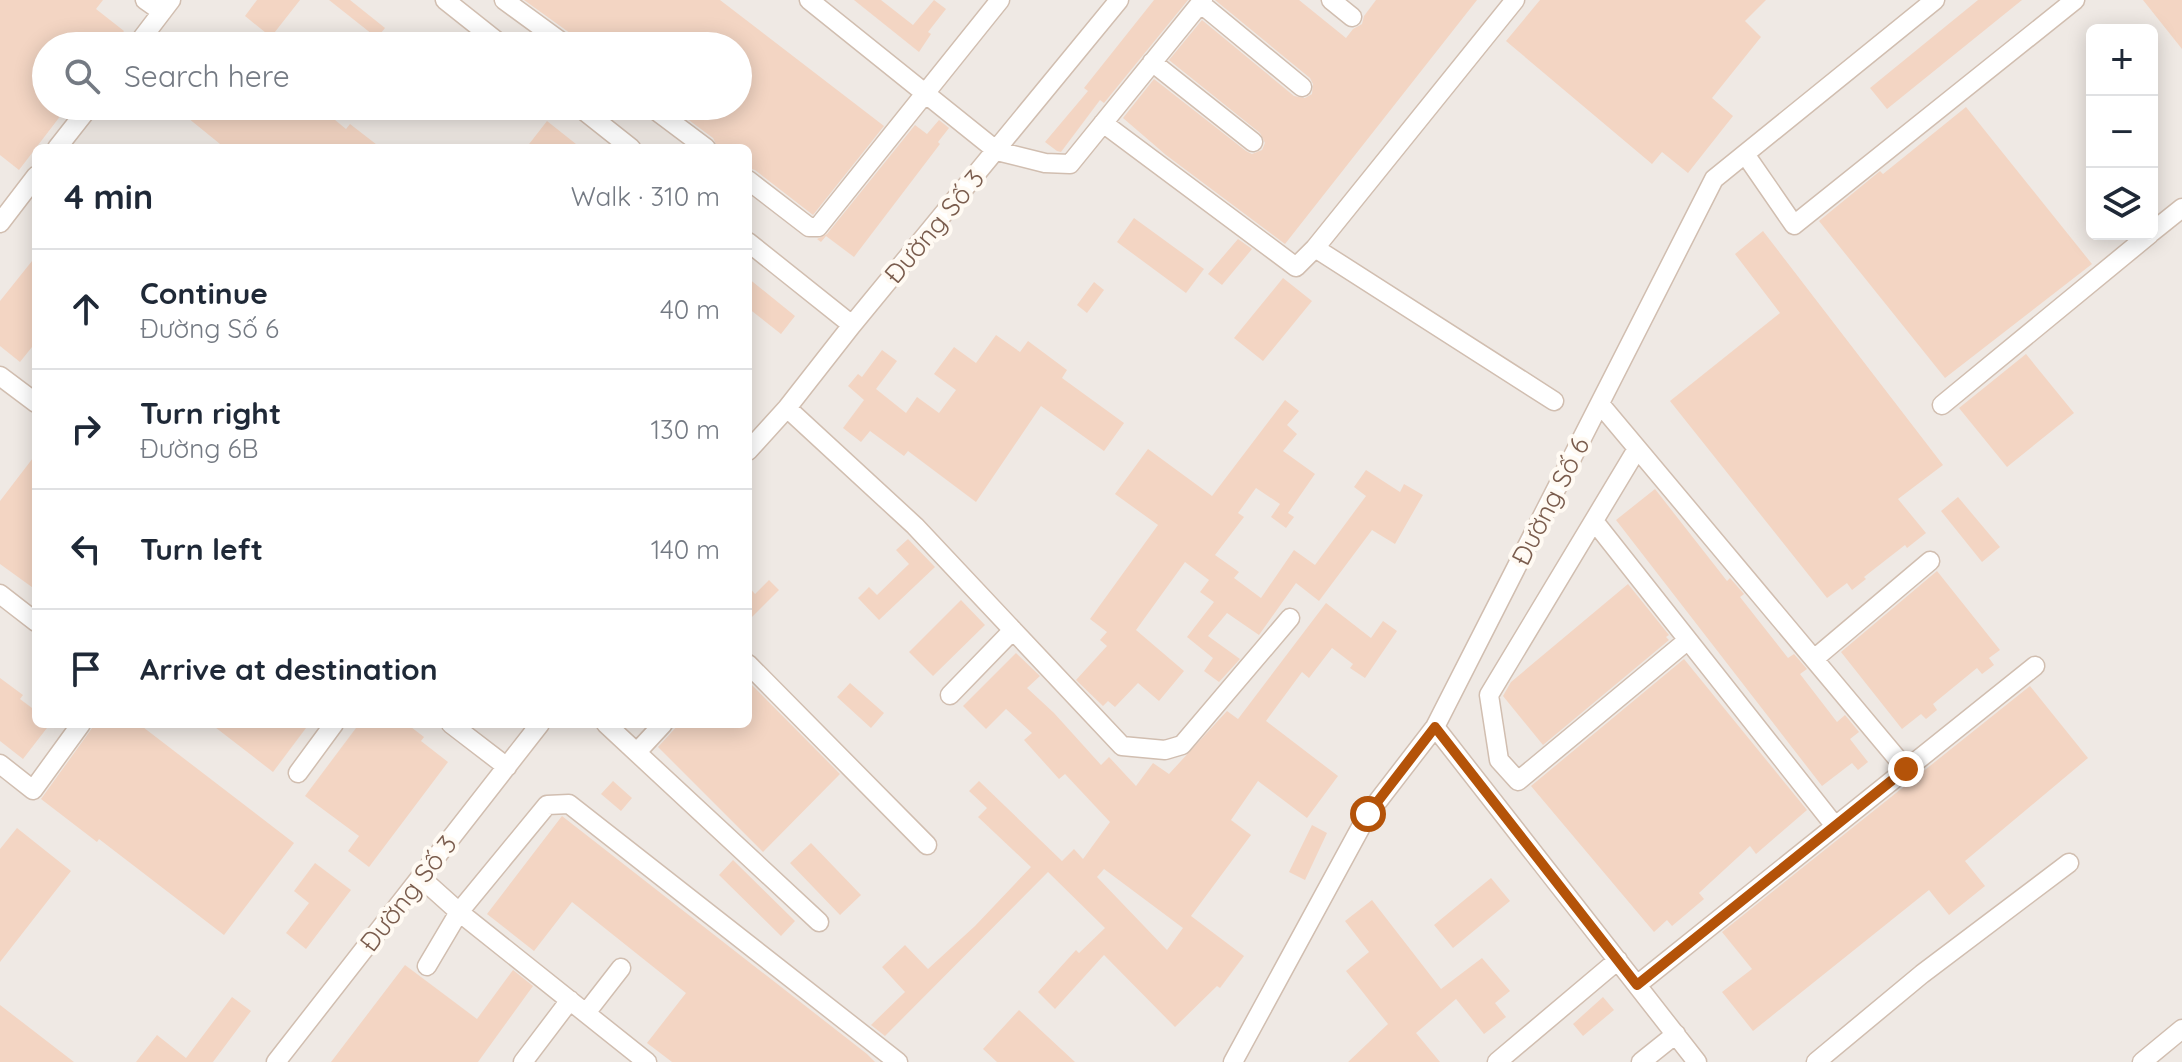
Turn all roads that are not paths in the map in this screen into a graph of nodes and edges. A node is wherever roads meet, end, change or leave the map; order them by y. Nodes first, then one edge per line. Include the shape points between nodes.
1 (145, 0) edge
2 (445, 0) edge
3 (504, 0) edge
4 (809, 0) edge
5 (1000, 0) edge
6 (1331, 0) edge
7 (1515, 0) edge
8 (1935, 0) edge
9 (2075, 0) edge
10 (1114, 2) edge
11 (1201, 2) edge
12 (166, 6) edge
13 (1352, 17) dead end
14 (146, 32) edge
15 (485, 32) edge
16 (548, 32) edge
17 (1152, 62) junction
18 (1302, 87) dead end
19 (926, 91) junction
20 (79, 120) edge
21 (596, 120) edge
22 (669, 120) edge
23 (1103, 123) junction
24 (1253, 142) dead end
25 (60, 144) edge
26 (626, 144) edge
27 (701, 144) edge
28 (997, 151) junction
29 (1745, 154) junction
30 (32, 181) edge
31 (752, 183) edge
32 (2182, 208) edge
33 (0, 223) edge
34 (2158, 227) edge
35 (2142, 240) edge
36 (752, 245) edge
37 (1315, 248) junction
38 (852, 325) junction
39 (0, 376) edge
40 (32, 400) edge
41 (1554, 401) dead end
42 (1600, 404) junction
43 (1942, 405) dead end
44 (787, 408) junction
45 (752, 447) edge
46 (1637, 449) junction
47 (1594, 521) junction
48 (1930, 561) dead end
49 (0, 594) edge
50 (1290, 618) dead end
51 (32, 619) edge
52 (1013, 630) junction
53 (1688, 640) junction
54 (1814, 659) junction
55 (2035, 666) dead end
56 (752, 668) edge
57 (950, 695) dead end
58 (1435, 727) junction
59 (78, 728) edge
60 (331, 728) edge
61 (456, 728) edge
62 (537, 728) edge
63 (610, 728) edge
64 (659, 728) edge
65 (637, 752) junction
66 (0, 764) edge
67 (507, 767) junction
68 (1906, 769) junction
69 (298, 773) dead end
70 (1835, 826) junction
71 (927, 845) dead end
72 (2069, 863) dead end
73 (420, 877) junction
74 (459, 912) junction
75 (819, 922) dead end
76 (1618, 960) junction
77 (427, 966) dead end
78 (621, 968) dead end
79 (1637, 985) junction
80 (570, 1000) junction
81 (586, 1013) junction
82 (2182, 1029) edge
83 (1676, 1034) junction
84 (276, 1062) edge
85 (523, 1062) edge
86 (647, 1062) edge
87 (898, 1062) edge
88 (1233, 1062) edge
89 (1497, 1062) edge
90 (1641, 1062) edge
91 (1697, 1062) edge
92 (1816, 1062) edge
93 (2142, 1062) edge

1 - 12 street
2 - 15 street
3 - 16 street
4 - 19 street
5 - 19 street
6 - 13 street
7 - 37 street
8 - 29 street, Đường Số 6
9 - 29 street via 1794,225
10 - 28 street, Đường Số 3
11 - 17 street
11 - 18 street
12 - 14 street
17 - 23 street
17 - 24 street
19 - 28 street
19 - 31 street via 818,227 809,227
20 - 25 street
21 - 26 street
22 - 27 street
23 - 28 street via 1070,164
23 - 37 street via 1296,267
28 - 38 street, Đường Số 3
29 - 42 street, Đường Số 6 via 1714,179
30 - 33 street
32 - 34 street
35 - 43 street
36 - 38 street
37 - 41 street
38 - 44 street, Đường Số 3
39 - 40 street
42 - 46 street
42 - 58 street, Đường Số 6
44 - 45 street, Đường Số 3
44 - 52 street via 915,526
46 - 47 street
46 - 54 street
47 - 53 street
47 - 53 street via 1489,695 1499,760 1518,781
48 - 54 street
49 - 51 street
50 - 52 street via 1182,745 1165,750 1122,746
52 - 57 street
53 - 70 street
54 - 68 street
55 - 68 street
56 - 71 street
58 - 76 street
58 - 88 street, Đường Số 6 via 1368,814
59 - 66 street via 33,790
60 - 69 street
61 - 67 street
62 - 67 street, Đường Số 3
63 - 65 street
64 - 65 street
65 - 75 street
67 - 73 street, Đường Số 3
68 - 70 street
70 - 79 street
72 - 92 street
73 - 74 street
73 - 84 street, Đường Số 3
74 - 77 street
74 - 80 street
74 - 87 street via 547,805 569,804
76 - 79 street
76 - 89 street
78 - 81 street
79 - 83 street
80 - 81 street
80 - 85 street
81 - 86 street
82 - 93 street
83 - 90 street
83 - 91 street

